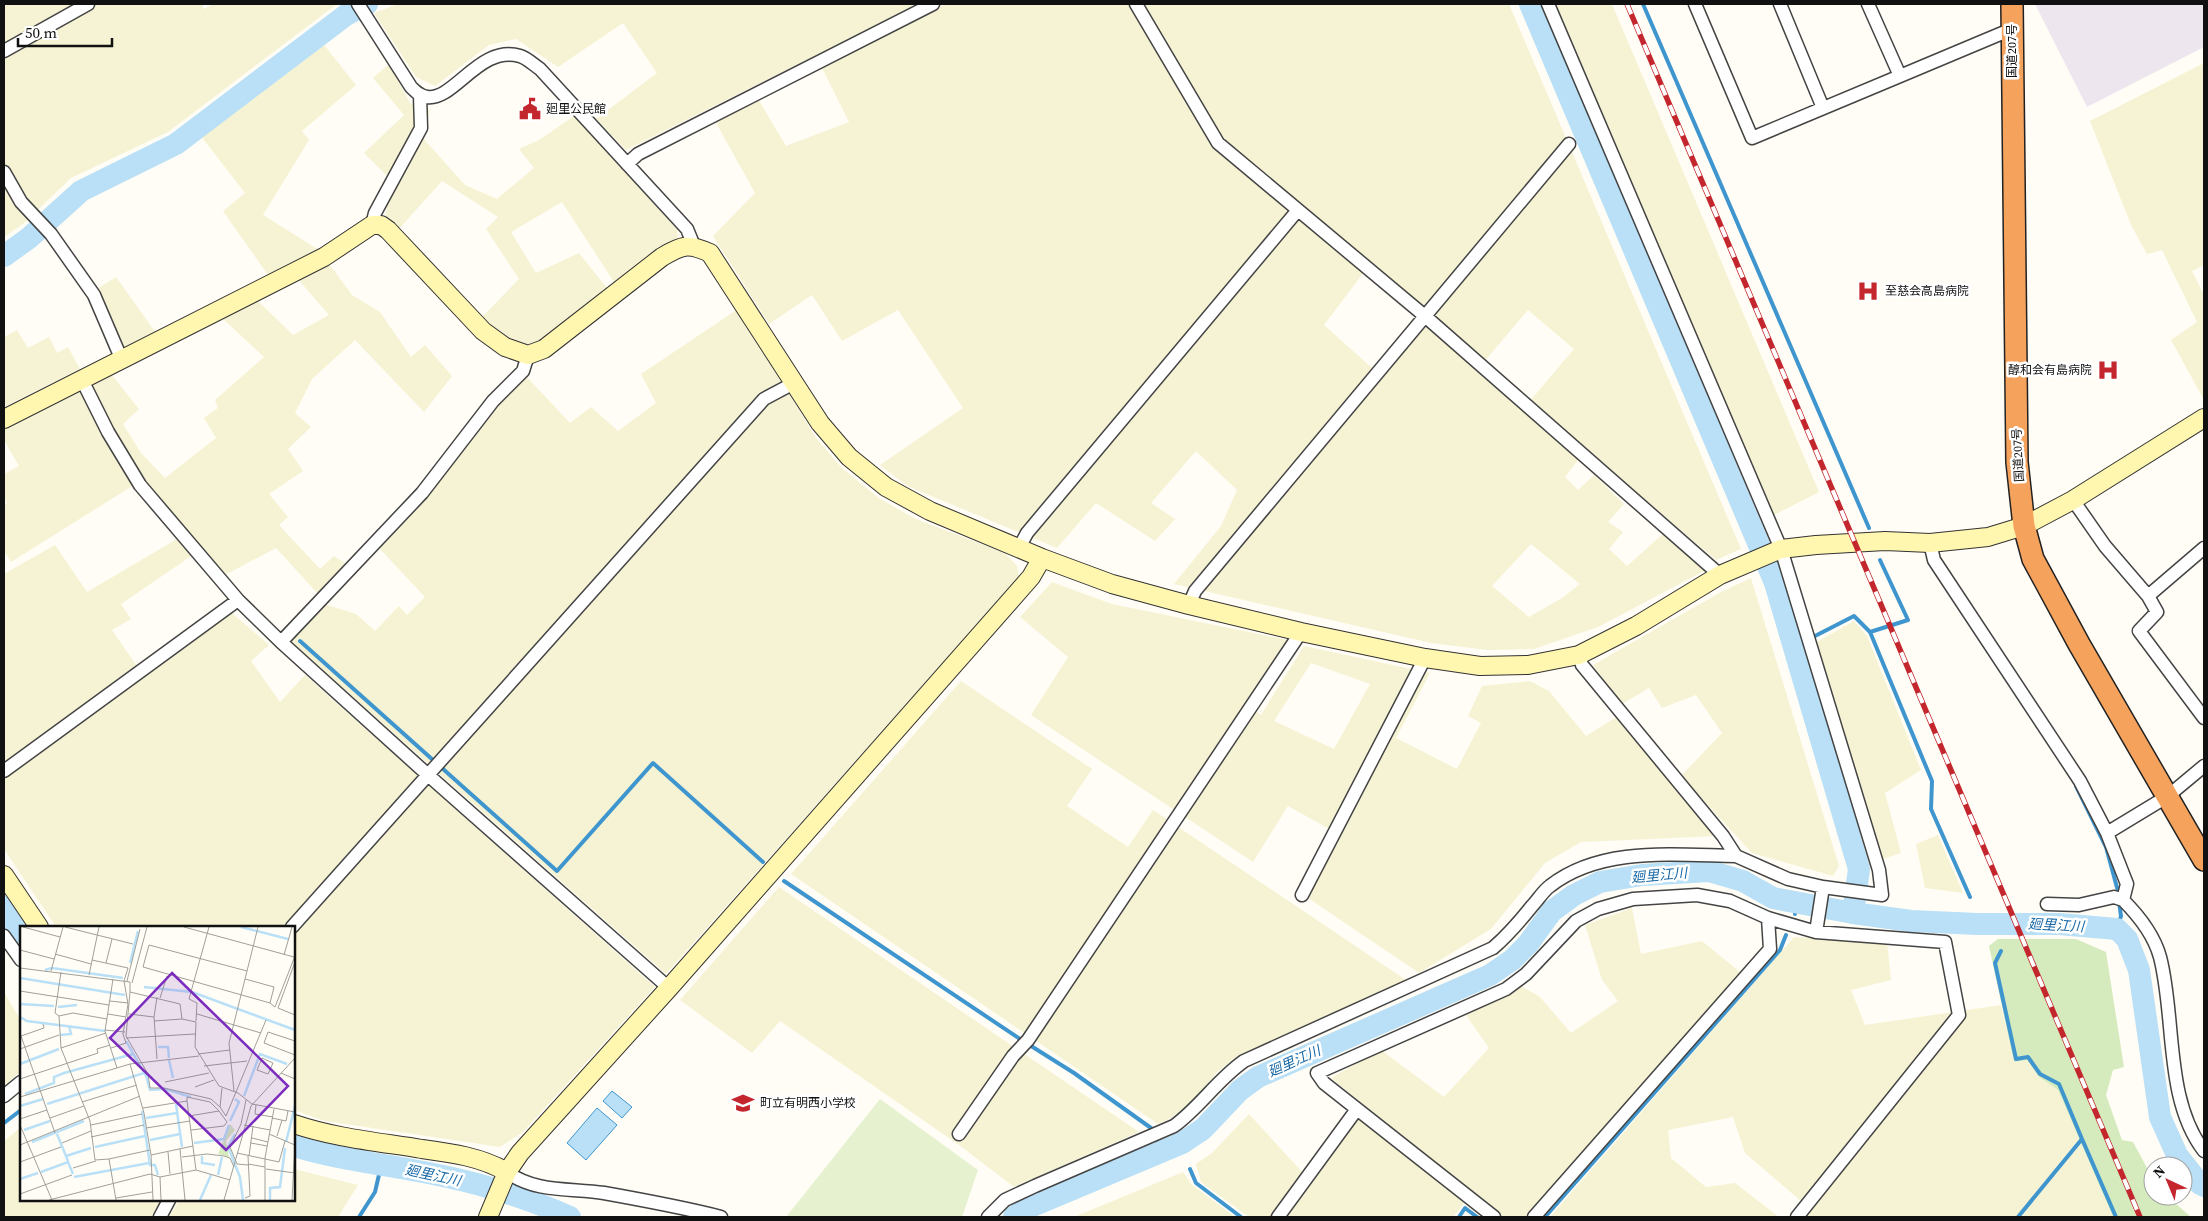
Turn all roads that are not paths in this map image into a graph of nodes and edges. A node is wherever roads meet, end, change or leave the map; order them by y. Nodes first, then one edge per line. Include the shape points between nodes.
1 (88, 4) edge
2 (358, 4) edge
3 (933, 4) edge
4 (1136, 4) edge
5 (1548, 4) edge
6 (1695, 4) edge
7 (1780, 4) edge
8 (1868, 4) edge
9 (2012, 4) edge
10 (2012, 29) junction
11 (4, 51) edge
12 (1900, 76) junction
13 (420, 95) junction
14 (1823, 108) junction
15 (1569, 144) dead end
16 (627, 164) junction
17 (4, 172) edge
18 (1298, 210) junction
19 (372, 225) junction
20 (694, 246) junction
21 (1426, 317) junction
22 (528, 355) junction
23 (121, 358) junction
24 (81, 378) junction
25 (794, 384) junction
26 (2204, 418) edge
27 (4, 419) edge
28 (2074, 500) junction
29 (2024, 526) junction
30 (1930, 543) junction
31 (1019, 548) junction
32 (2204, 548) edge
33 (1781, 549) junction
34 (1042, 558) junction
35 (1720, 575) junction
36 (2148, 596) junction
37 (238, 600) junction
38 (1189, 605) junction
39 (1302, 632) junction
40 (281, 642) junction
41 (1579, 655) junction
42 (1425, 658) junction
43 (2204, 718) edge
44 (2204, 766) edge
45 (435, 768) junction
46 (4, 771) edge
47 (2168, 796) junction
48 (2107, 833) junction
49 (1736, 856) junction
50 (2204, 860) edge
51 (4, 875) edge
52 (1823, 887) junction
53 (1302, 894) dead end
54 (2119, 898) junction
55 (2047, 904) dead end
56 (1768, 918) junction
57 (38, 926) edge
58 (293, 926) edge
59 (1816, 932) junction
60 (4, 936) edge
61 (20, 959) edge
62 (669, 988) junction
63 (20, 1083) edge
64 (4, 1096) edge
65 (1357, 1109) junction
66 (295, 1124) edge
67 (959, 1134) dead end
68 (2204, 1151) edge
69 (506, 1175) junction
70 (168, 1201) edge
71 (160, 1217) edge
72 (488, 1217) edge
73 (721, 1217) edge
74 (988, 1217) edge
75 (1278, 1217) edge
76 (1494, 1217) edge
77 (1534, 1217) edge
78 (1797, 1217) edge

1 - 11 street
2 - 13 street via 411,88
3 - 16 street via 638,154
4 - 18 street via 1218,143
5 - 33 street
6 - 14 street via 1752,138
7 - 14 street
8 - 12 street
9 - 10 highway, 国道207号
10 - 12 street
10 - 29 highway, 国道207号 via 2017,462
12 - 14 street
13 - 16 street via 430,98 445,92 485,61 503,53 522,56 540,69
13 - 19 street via 421,128 375,213
15 - 21 street
16 - 20 street via 687,229
17 - 23 street via 21,202 51,234 94,295
18 - 21 street
18 - 31 street via 1027,533
19 - 22 street via 381,225 388,230 483,331 505,347
19 - 23 street via 324,257
20 - 22 street via 679,247 662,256 544,349
20 - 25 street via 710,254
21 - 35 street
21 - 38 street via 1195,591
22 - 40 street via 523,371 493,401 422,492
23 - 24 street
24 - 27 street
24 - 37 street via 140,485
25 - 31 street via 843,450 886,487 930,511
25 - 45 street via 764,399
26 - 28 street
28 - 29 street
28 - 36 street via 2105,546
29 - 30 street via 1988,537
29 - 47 highway, 国道207号 via 2033,559
30 - 33 street via 1885,541
30 - 48 street via 1934,560 2080,781
31 - 34 street
32 - 36 street
33 - 35 street
33 - 52 street via 1878,870 1882,895
34 - 38 street via 1112,584
34 - 62 street via 1031,577
35 - 41 street via 1636,626
36 - 43 street via 2157,612 2139,631
37 - 40 street
37 - 46 street
38 - 39 street
39 - 42 street
39 - 67 street via 1025,1044 1013,1056
40 - 45 street
41 - 42 street via 1528,665 1480,666
41 - 49 street via 1582,665
42 - 53 street
44 - 47 street
45 - 58 street
45 - 62 street
47 - 48 street
47 - 50 highway, 国道207号
48 - 54 street via 2127,884
49 - 52 street via 1788,879
49 - 74 street via 1648,855 1598,862 1575,871 1549,886 1508,935 1492,948 1244,1061 1174,1126 1020,1193 1006,1200
51 - 57 street
52 - 59 street
54 - 55 street via 2079,905
54 - 68 street via 2140,917 2160,956 2182,1110 2193,1136
56 - 59 street
56 - 65 street via 1730,900 1697,895 1633,899 1598,908 1576,921 1526,974 1506,989 1317,1073 1324,1083
56 - 77 street via 1770,950
59 - 78 street via 1945,942 1959,1015
60 - 61 street
62 - 69 street via 520,1153
63 - 64 street
65 - 75 street
65 - 76 street
66 - 69 street via 340,1136 461,1155 494,1164
69 - 72 street
69 - 73 street via 558,1190 601,1193
70 - 71 street

